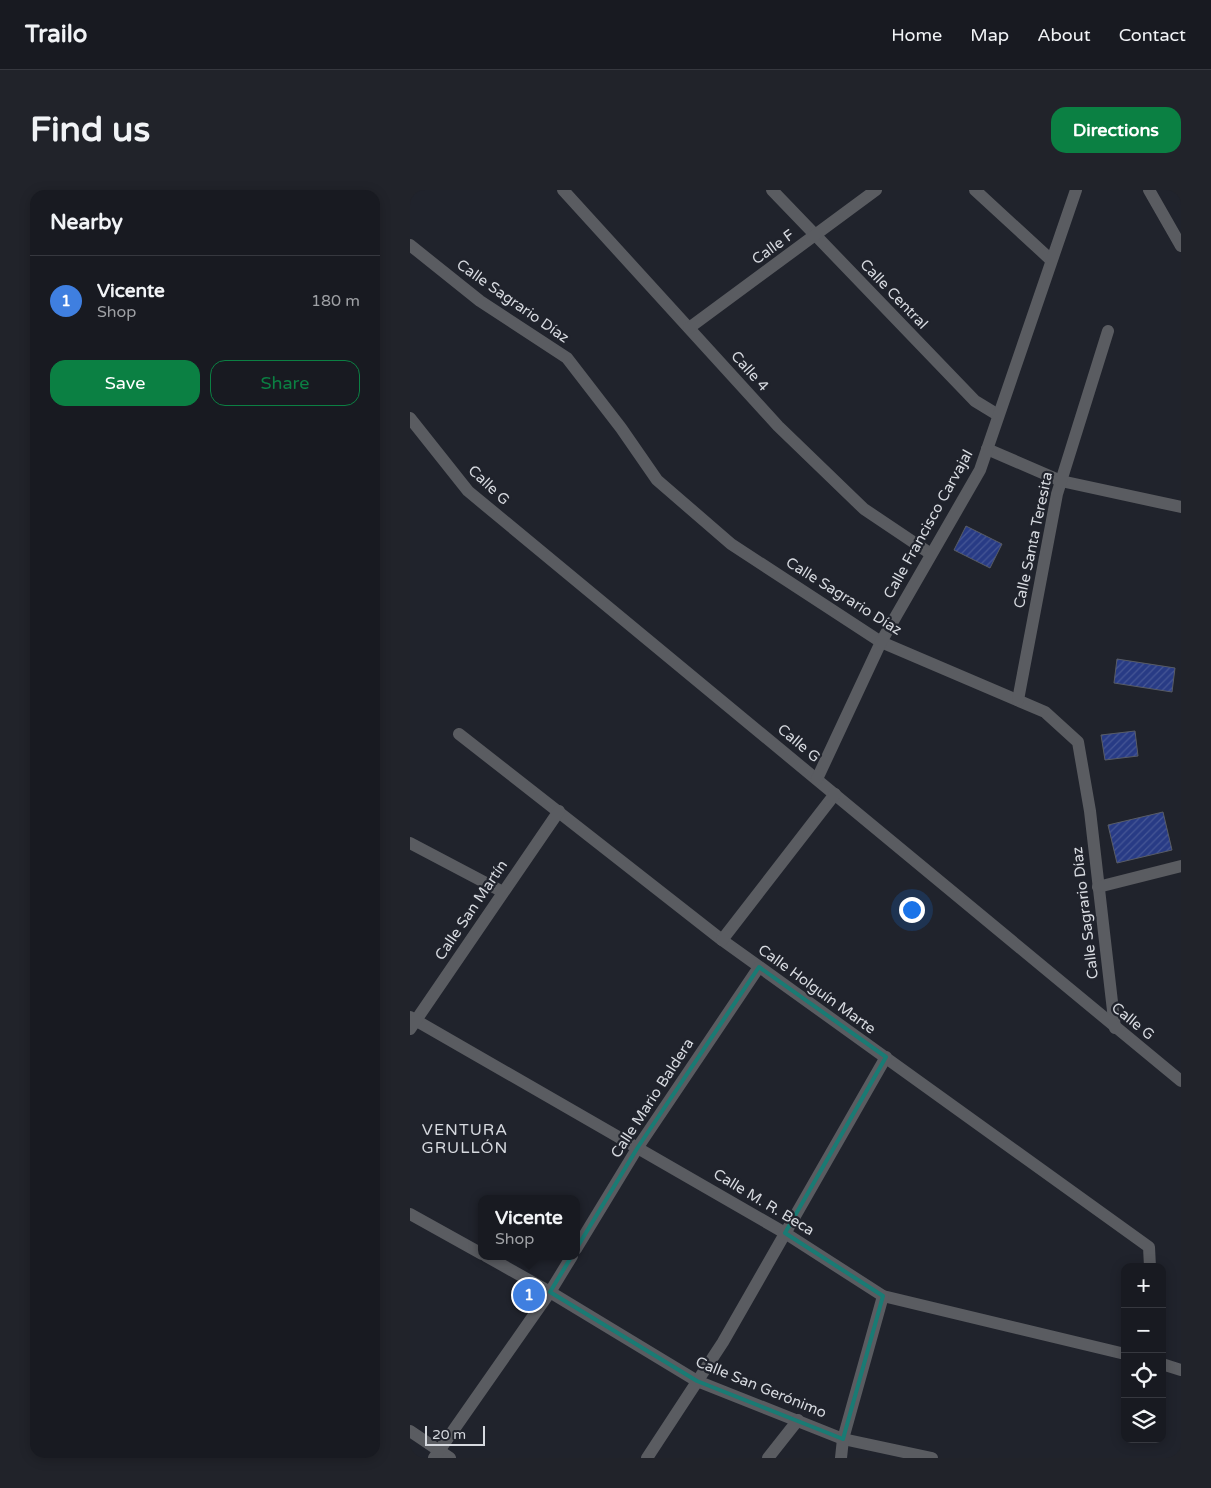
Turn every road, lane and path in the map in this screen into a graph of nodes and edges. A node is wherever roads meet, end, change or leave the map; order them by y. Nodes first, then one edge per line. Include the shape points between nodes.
1 (563, 190) edge
2 (772, 190) edge
3 (876, 190) edge
4 (975, 190) edge
5 (1076, 190) edge
6 (1148, 190) edge
7 (816, 236) junction
8 (410, 245) edge
9 (1181, 246) edge
10 (1051, 260) junction
11 (689, 328) junction
12 (1108, 331) dead end
13 (998, 414) junction
14 (410, 418) edge
15 (986, 449) junction
16 (1061, 481) junction
17 (1181, 507) edge
18 (931, 554) junction
19 (881, 642) junction
20 (1018, 700) junction
21 (459, 734) dead end
22 (817, 779) junction
23 (835, 794) junction
24 (559, 811) junction
25 (410, 843) edge
26 (1181, 866) edge
27 (1098, 887) junction
28 (503, 892) junction
29 (722, 940) junction
30 (759, 967) junction
31 (412, 1022) edge
32 (1115, 1028) junction
33 (886, 1057) junction
34 (1181, 1081) edge
35 (638, 1147) junction
36 (410, 1214) edge
37 (785, 1233) junction
38 (580, 1242) edge
39 (478, 1252) edge
40 (493, 1260) edge
41 (570, 1260) edge
42 (1150, 1263) edge
43 (550, 1292) junction
44 (883, 1296) junction
45 (1121, 1353) edge
46 (1166, 1365) edge
47 (1181, 1370) edge
48 (697, 1381) junction
49 (798, 1420) junction
50 (410, 1431) edge
51 (843, 1438) junction
52 (437, 1454) edge
53 (450, 1458) edge
54 (647, 1458) edge
55 (768, 1458) edge
56 (841, 1458) edge
57 (932, 1458) edge

1 - 11 street, Calle 4
2 - 7 street, Calle Central
3 - 7 street, Calle F
4 - 10 street
5 - 10 street, Calle Francisco Carvajal
6 - 9 street
7 - 11 street, Calle F
7 - 13 street, Calle Central via 975,401
8 - 19 street, Calle Sagrario Díaz via 480,301 567,358 657,480 731,544
10 - 13 street, Calle Francisco Carvajal
11 - 18 street, Calle 4 via 778,426 864,508
12 - 16 street, Calle Santa Teresita
13 - 15 street, Calle Francisco Carvajal
14 - 22 street, Calle G via 468,491
15 - 16 street
15 - 18 street, Calle Francisco Carvajal via 980,470
16 - 17 street
16 - 20 street, Calle Santa Teresita
18 - 19 street, Calle Francisco Carvajal
19 - 20 street, Calle Sagrario Díaz
19 - 22 street, Calle Francisco Carvajal
20 - 27 street, Calle Sagrario Díaz via 1045,712 1078,742
21 - 24 street, Calle Holguín Marte
22 - 23 street, Calle G
23 - 29 street
23 - 32 street, Calle G
24 - 28 street, Calle San Martín
24 - 29 street, Calle Holguín Marte
25 - 28 street
26 - 27 street
27 - 32 street, Calle Sagrario Díaz
28 - 31 street, Calle San Martín
29 - 30 street, Calle Holguín Marte
30 - 33 street, Calle Holguín Marte
30 - 35 street, Calle Mario Baldera
31 - 35 street, Calle M. R. Beca
32 - 34 street, Calle G
33 - 37 street
33 - 42 street, Calle Holguín Marte via 1149,1246
35 - 37 street, Calle M. R. Beca
35 - 38 street, Calle Mario Baldera
36 - 39 street
37 - 44 street, Calle M. R. Beca
37 - 48 street
40 - 43 street, Calle San Gerónimo
41 - 43 street
43 - 48 street, Calle San Gerónimo
43 - 52 street
44 - 45 street, Calle M. R. Beca
44 - 51 street
46 - 47 street
48 - 49 street, Calle San Gerónimo
48 - 54 street
49 - 51 street, Calle San Gerónimo
49 - 55 street
50 - 52 street
51 - 56 street
51 - 57 street, Calle San Gerónimo
52 - 53 street

